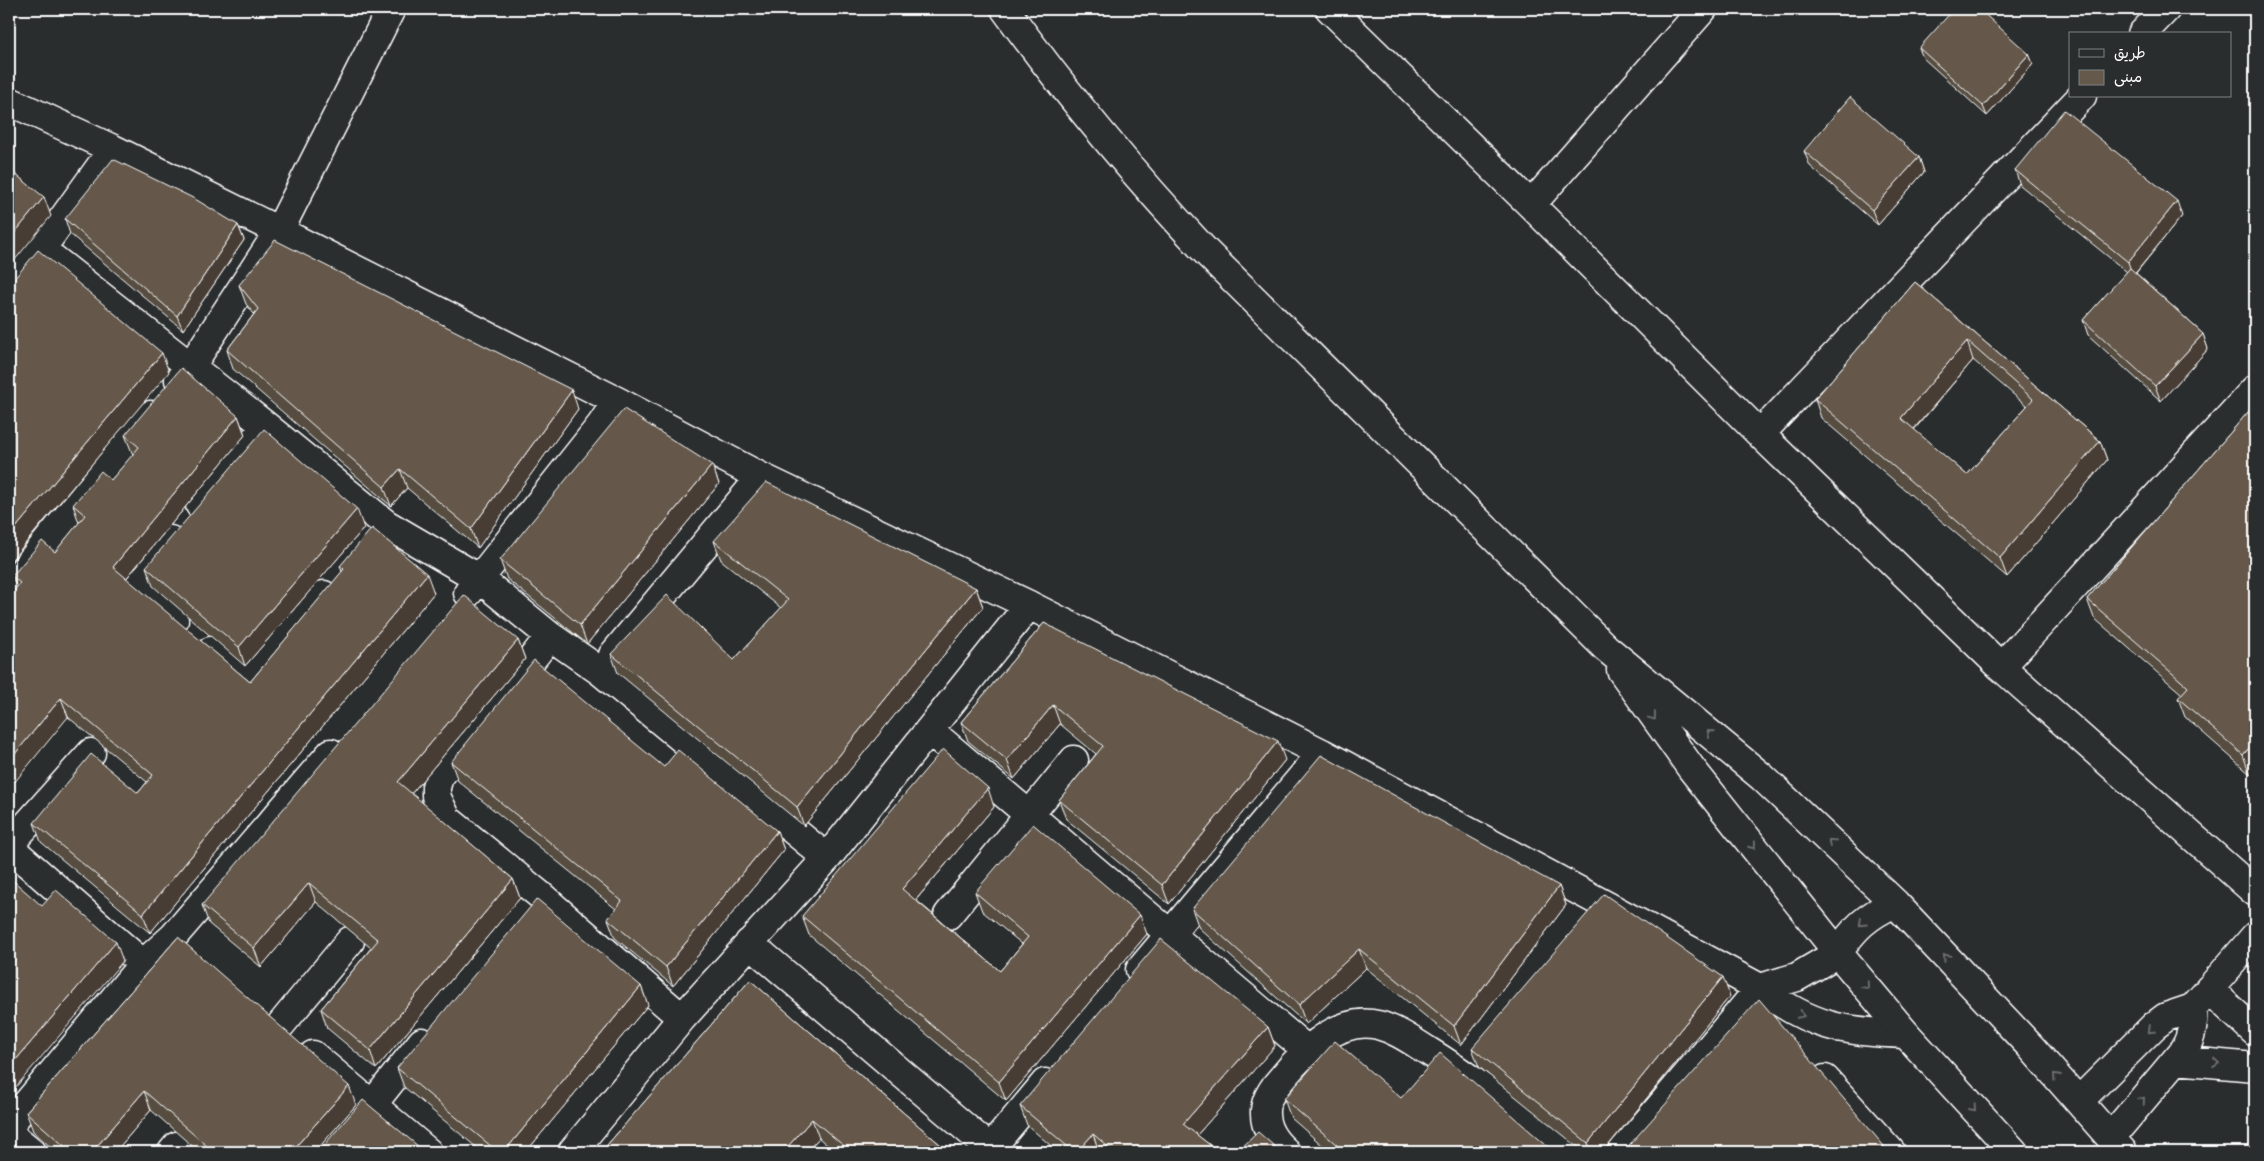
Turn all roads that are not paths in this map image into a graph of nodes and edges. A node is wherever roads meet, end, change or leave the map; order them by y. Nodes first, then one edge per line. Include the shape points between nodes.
1 (391, 9) edge
2 (1005, 9) edge
3 (1330, 9) edge
4 (1703, 9) edge
5 (2166, 9) edge
6 (2144, 32) edge
7 (2080, 98) edge
8 (9, 101) edge
9 (113, 149) junction
10 (1531, 205) junction
11 (279, 231) junction
12 (41, 250) junction
13 (9, 289) edge
14 (191, 366) junction
15 (2255, 389) edge
16 (617, 401) junction
17 (266, 426) junction
18 (1760, 434) junction
19 (761, 477) junction
20 (386, 524) junction
21 (367, 546) edge
22 (341, 575) edge
23 (480, 580) junction
24 (9, 588) edge
25 (1028, 605) junction
26 (454, 609) edge
27 (550, 636) junction
28 (1606, 648) junction
29 (2001, 667) junction
30 (600, 671) junction
31 (929, 730) junction
32 (346, 736) edge
33 (91, 753) edge
34 (1322, 753) junction
35 (1074, 760) dead end
36 (1029, 816) junction
37 (9, 846) edge
38 (827, 858) junction
39 (2255, 892) edge
40 (540, 895) junction
41 (1895, 903) junction
42 (1605, 905) junction
43 (948, 915) dead end
44 (521, 918) edge
45 (1586, 928) edge
46 (1169, 935) junction
47 (2255, 936) edge
48 (350, 941) edge
49 (749, 943) junction
50 (1838, 953) junction
51 (142, 964) junction
52 (1124, 989) edge
53 (1756, 993) junction
54 (2201, 998) junction
55 (257, 1008) edge
56 (682, 1018) junction
57 (440, 1019) edge
58 (279, 1027) junction
59 (2255, 1032) edge
60 (1906, 1034) junction
61 (1785, 1035) edge
62 (1307, 1050) junction
63 (1805, 1057) edge
64 (2176, 1060) junction
65 (1060, 1065) edge
66 (2255, 1067) edge
67 (2079, 1101) junction
68 (372, 1105) junction
69 (9, 1125) edge
70 (9, 1133) edge
71 (2117, 1147) edge
72 (992, 1151) edge
73 (32, 1152) edge
74 (330, 1152) edge
75 (428, 1152) edge
76 (572, 1152) edge
77 (1286, 1152) edge
78 (1566, 1152) edge
79 (1622, 1152) edge
80 (1892, 1152) edge
81 (2014, 1152) edge

1 - 11 street
2 - 28 street via 1070,96 1152,194 1214,260
3 - 10 street
4 - 10 street
5 - 6 street
7 - 18 street
8 - 9 street
9 - 11 street
9 - 12 street
10 - 18 street
11 - 14 street
11 - 16 street
12 - 13 street
12 - 14 street
14 - 17 street
14 - 24 street
15 - 29 street
16 - 19 street
16 - 23 street
17 - 20 street
17 - 22 street via 148,566 140,580 142,588 148,598 235,672 244,673 265,662
18 - 29 street
19 - 25 street
19 - 30 street
20 - 21 street
20 - 23 street
23 - 26 street
23 - 27 street
25 - 31 street
25 - 34 street
27 - 30 street
27 - 40 street via 440,777 436,787 436,796 447,819
41 -> 28 street via 1762,777
28 -> 50 street via 1691,768
29 - 39 street
30 - 38 street
31 - 36 street
31 - 38 street
32 - 51 street via 181,944
33 - 37 street
34 - 42 street
34 - 46 street
35 - 36 street
36 - 43 street
36 - 46 street
37 - 51 street
38 - 49 street
40 - 44 street
40 - 56 street
41 -> 50 street via 1863,921
67 -> 41 street
42 - 45 street
42 - 53 street
46 - 52 street
46 - 62 street
47 - 54 street
48 - 58 street
49 - 56 street
49 - 72 street
50 - 53 street via 1797,977
50 -> 60 street
51 - 69 street
53 -> 60 street via 1823,1025 1847,1031
53 - 61 street
53 - 79 street
54 - 59 street
54 - 64 street via 2191,1036
54 -> 67 street via 2154,1026
55 - 58 street
56 - 76 street
57 - 68 street
58 - 68 street
60 -> 81 street
62 - 77 street via 1279,1081 1265,1108 1270,1134
62 - 78 street via 1341,1029 1360,1024 1393,1029 1470,1065
63 - 80 street
64 -> 66 street
71 -> 64 street
65 - 72 street
67 - 71 street
68 - 74 street
68 - 75 street
70 - 73 street

